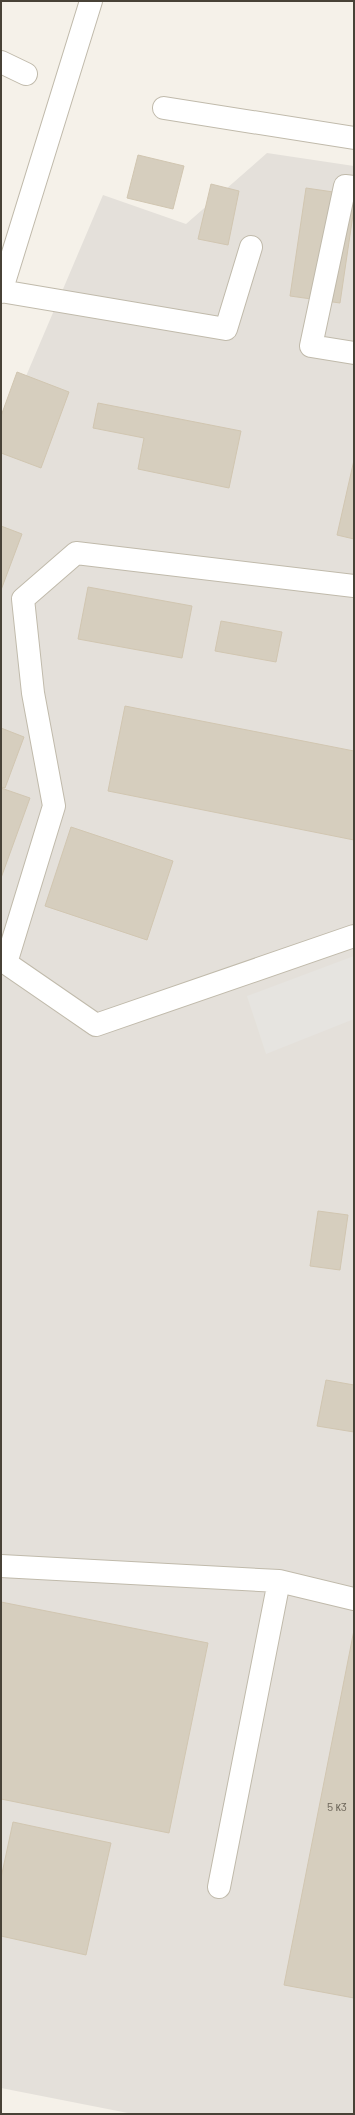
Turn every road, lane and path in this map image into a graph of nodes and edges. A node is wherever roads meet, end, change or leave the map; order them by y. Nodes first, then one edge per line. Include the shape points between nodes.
1 (91, 1) edge
2 (1, 62) edge
3 (26, 74) dead end
4 (164, 108) dead end
5 (354, 138) edge
6 (354, 187) edge
7 (251, 247) dead end
8 (1, 291) edge
9 (354, 353) edge
10 (354, 586) edge
11 (354, 936) edge
12 (1, 1566) edge
13 (279, 1581) junction
14 (354, 1599) edge
15 (219, 1887) dead end

1 - 8 lane
2 - 3 lane
4 - 5 lane
6 - 9 lane via 345,186 311,346
7 - 8 lane via 226,329
10 - 11 lane via 76,553 23,599 33,693 54,806 6,962 96,1025
12 - 13 lane
13 - 14 lane
13 - 15 lane

